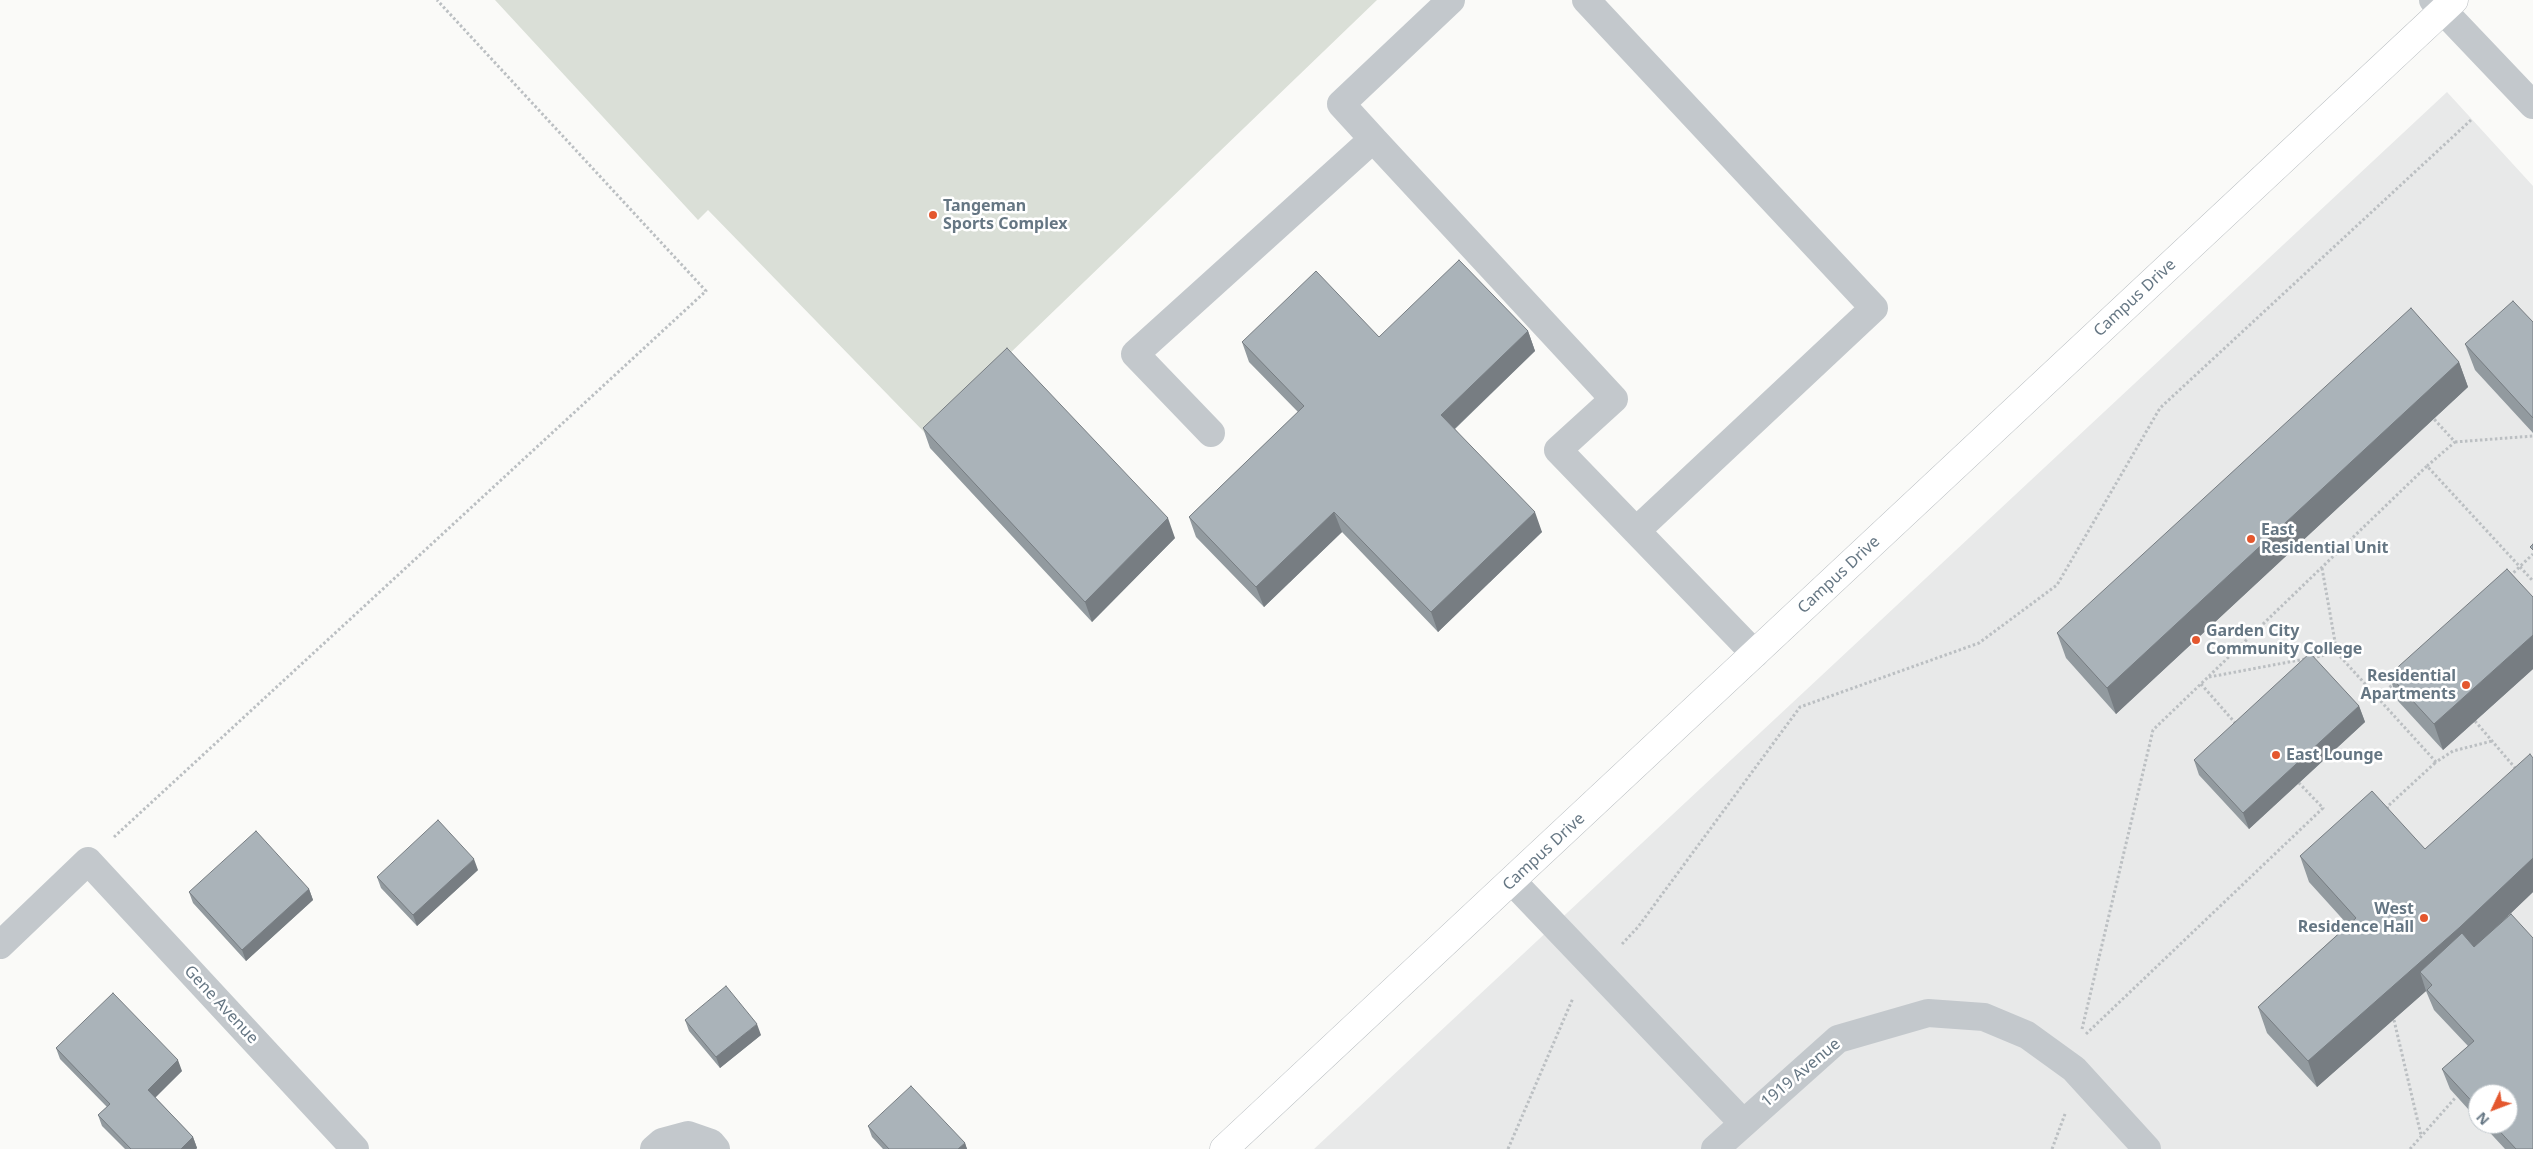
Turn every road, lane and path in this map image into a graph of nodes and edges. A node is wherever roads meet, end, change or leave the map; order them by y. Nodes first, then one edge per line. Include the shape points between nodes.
1 (437, 0) edge
2 (1451, 0) edge
3 (1586, 0) edge
4 (2443, 3) edge
5 (2533, 105) edge
6 (2471, 120) dead end
7 (1374, 139) junction
8 (2434, 419) edge
9 (1211, 433) dead end
10 (2533, 436) edge
11 (2455, 442) junction
12 (2427, 466) junction
13 (1636, 531) junction
14 (2533, 554) edge
15 (2520, 567) junction
16 (2322, 568) junction
17 (2506, 580) edge
18 (2533, 581) edge
19 (2337, 653) junction
20 (1756, 654) junction
21 (2208, 677) junction
22 (2400, 678) edge
23 (2201, 684) junction
24 (2378, 698) junction
25 (2475, 721) edge
26 (2238, 727) edge
27 (2492, 741) junction
28 (2436, 762) junction
29 (2520, 774) edge
30 (2299, 783) edge
31 (2393, 814) edge
32 (88, 861) junction
33 (1512, 881) junction
34 (0, 945) edge
35 (1597, 970) junction
36 (2394, 1020) edge
37 (2456, 1097) edge
38 (2066, 1112) dead end
39 (1743, 1123) junction
40 (2420, 1135) junction
41 (355, 1149) edge
42 (654, 1149) edge
43 (716, 1149) edge
44 (1224, 1149) edge
45 (1508, 1149) edge
46 (1716, 1149) edge
47 (2052, 1149) edge
48 (2147, 1149) edge
49 (2410, 1149) edge

1 - 32 path via 706,292
2 - 7 street via 1340,104
3 - 13 street via 1874,308
4 - 5 street
4 - 20 main road, Campus Drive
6 - 35 path via 2160,408 2057,586 1979,643 1800,707 1638,927
7 - 9 street via 1134,354
7 - 13 street via 1614,399 1558,450
8 - 11 path
10 - 11 path
11 - 12 path
12 - 15 path
12 - 16 path
13 - 20 street
14 - 15 path
15 - 17 path
15 - 18 path
16 - 19 path
16 - 21 path
19 - 21 path
19 - 24 path
20 - 33 main road, Campus Drive
21 - 23 path
22 - 24 path
23 - 26 path
23 - 30 path via 2153,730 2080,1040 2323,808
24 - 28 path
25 - 27 path
27 - 28 path via 2452,750
27 - 29 path
28 - 31 path via 2387,808
32 - 34 street
32 - 41 street, Gene Avenue
33 - 35 street
33 - 44 main road, Campus Drive
35 - 39 street
35 - 45 path via 1576,991
36 - 40 path
37 - 40 path
38 - 47 path
39 - 46 street, 1919 Avenue
39 - 48 street, 1919 Avenue via 1838,1039 1928,1013 1984,1017 2027,1035 2074,1069
40 - 49 path
42 - 43 street via 662,1142 688,1135

